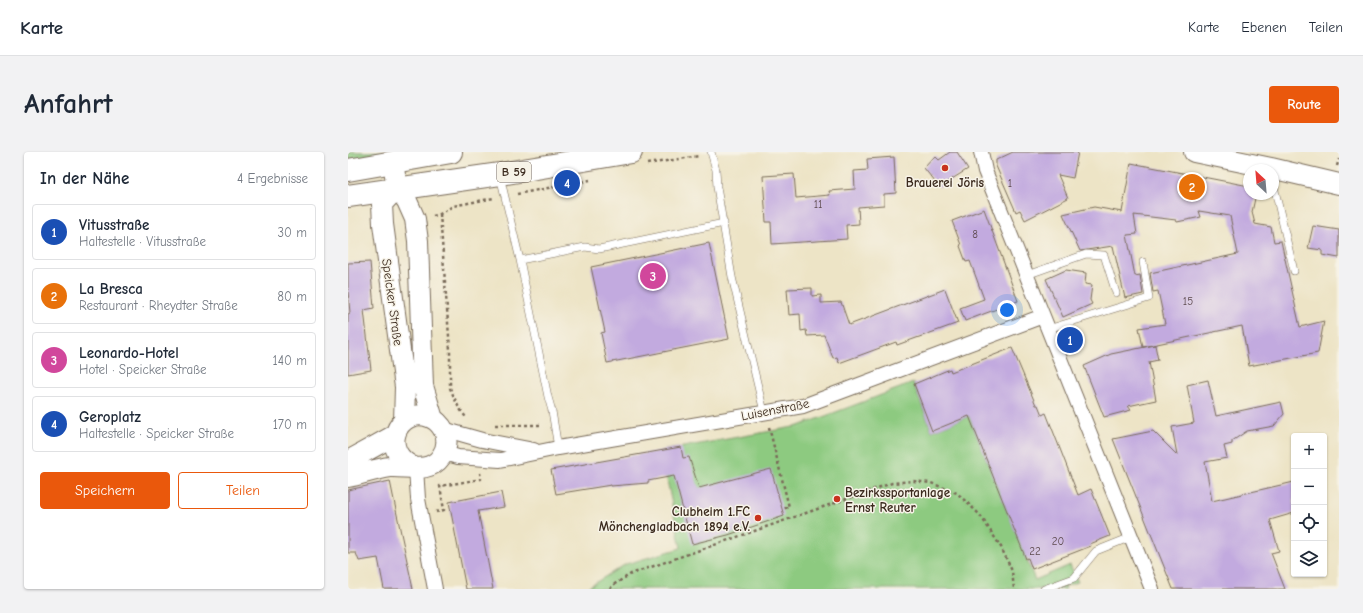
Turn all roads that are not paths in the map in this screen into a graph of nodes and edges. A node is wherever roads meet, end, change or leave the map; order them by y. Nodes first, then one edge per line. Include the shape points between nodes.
1 (451, 152) edge
2 (631, 152) edge
3 (711, 152) edge
4 (981, 152) edge
5 (1194, 152) edge
6 (393, 162) junction
7 (1243, 165) edge
8 (348, 170) edge
9 (500, 174) junction
10 (1279, 174) edge
11 (1339, 184) edge
12 (396, 188) junction
13 (348, 196) edge
14 (1278, 200) edge
15 (724, 223) junction
16 (520, 260) junction
17 (1143, 262) dead end
18 (1294, 271) dead end
19 (1027, 275) junction
20 (1116, 293) dead end
21 (1045, 322) junction
22 (764, 412) junction
23 (438, 424) junction
24 (400, 428) junction
25 (558, 448) junction
26 (542, 451) junction
27 (444, 453) junction
28 (348, 461) edge
29 (416, 468) junction
30 (348, 477) edge
31 (1131, 537) junction
32 (435, 589) edge
33 (1044, 589) edge
34 (1152, 589) edge

1 - 6 main road
2 - 9 main road, B 59
3 - 15 lane
4 - 19 street via 985,171
5 - 7 street
6 - 8 main road
6 - 12 street
9 - 12 main road, B 59
9 - 16 lane
10 - 11 street
12 - 13 main road, B 59
12 - 23 street, Speicker Straße via 407,201 415,219 423,386
12 - 24 street, Speicker Straße via 382,204 405,387
14 - 18 lane
15 - 16 lane via 599,249 585,247
15 - 22 lane via 732,277
16 - 25 lane
17 - 21 lane via 1149,298
19 - 20 lane via 1086,254 1104,255
19 - 21 street
21 - 22 street, Luisenstraße via 803,406
21 - 31 street
22 - 25 street, Luisenstraße
23 - 24 street via 426,416 418,416 411,417
23 - 26 street, Luisenstraße via 482,440
23 - 27 street via 446,437
24 - 28 street
24 - 29 street via 394,443 396,452 407,465
25 - 26 street, Luisenstraße
26 - 27 street, Luisenstraße via 500,460 458,457
27 - 29 street via 432,465
29 - 30 street via 390,468
29 - 32 street via 418,499
31 - 33 lane via 1096,551 1074,578
31 - 34 street

